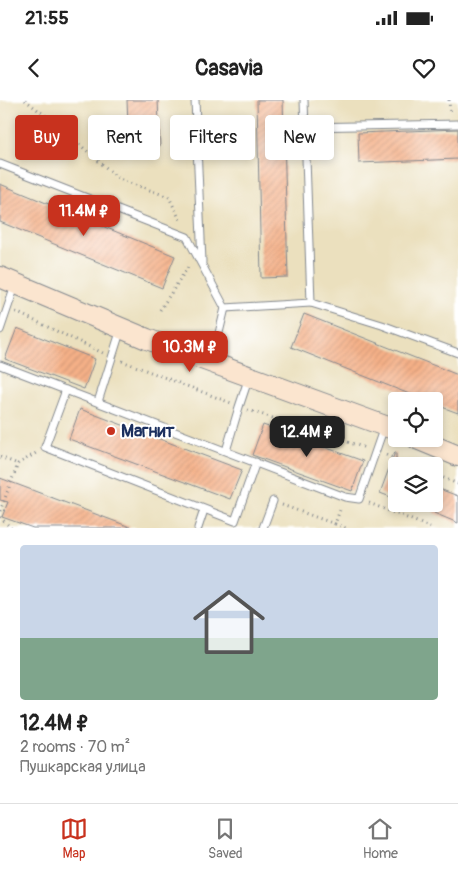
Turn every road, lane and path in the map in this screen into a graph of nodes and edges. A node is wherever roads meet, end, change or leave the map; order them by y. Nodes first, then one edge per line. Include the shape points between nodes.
1 (25, 100) edge
2 (195, 100) edge
3 (304, 100) edge
4 (449, 100) edge
5 (450, 111) dead end
6 (305, 115) edge
7 (458, 124) edge
8 (334, 126) edge
9 (306, 160) edge
10 (0, 164) edge
11 (187, 237) junction
12 (202, 264) junction
13 (8, 280) edge
14 (311, 304) junction
15 (7, 308) junction
16 (225, 308) junction
17 (160, 310) dead end
18 (121, 328) junction
19 (0, 330) edge
20 (458, 353) edge
21 (111, 358) junction
22 (207, 360) junction
23 (0, 365) edge
24 (249, 377) junction
25 (66, 390) junction
26 (98, 402) junction
27 (239, 407) junction
28 (388, 427) edge
29 (388, 431) edge
30 (45, 447) junction
31 (436, 447) edge
32 (226, 451) junction
33 (376, 452) junction
34 (458, 456) edge
35 (0, 457) edge
36 (389, 457) edge
37 (256, 462) junction
38 (18, 464) junction
39 (443, 478) edge
40 (458, 484) edge
41 (345, 497) junction
42 (359, 499) junction
43 (272, 502) joint
44 (204, 510) junction
45 (0, 511) edge
46 (0, 517) edge
47 (335, 524) junction
48 (11, 528) edge
49 (198, 528) edge
50 (263, 528) edge
51 (346, 528) edge
52 (432, 528) edge

1 - 11 path via 119,179 169,197
2 - 12 lane
3 - 6 lane
4 - 5 path
7 - 8 lane
9 - 14 lane
10 - 11 lane
11 - 12 lane
11 - 17 path via 190,264
12 - 16 lane
13 - 15 lane
13 - 18 main road
14 - 16 lane
14 - 20 lane via 382,325
15 - 19 lane
15 - 21 path
16 - 22 lane via 219,333
18 - 21 lane
18 - 22 main road
21 - 26 lane
21 - 27 path
22 - 24 main road
23 - 25 lane
24 - 27 lane
24 - 28 main road
25 - 26 lane
25 - 30 lane
26 - 32 lane
27 - 32 lane
27 - 33 path
29 - 33 lane
30 - 38 path
30 - 44 lane
31 - 34 main road
32 - 37 lane
33 - 36 path
33 - 42 lane
35 - 38 path
37 - 41 lane
37 - 44 lane via 235,521
38 - 45 path
39 - 40 path
41 - 42 lane
41 - 47 path
42 - 52 path
43 - 47 path
43 - 50 lane
44 - 49 lane
46 - 48 path
47 - 51 path

